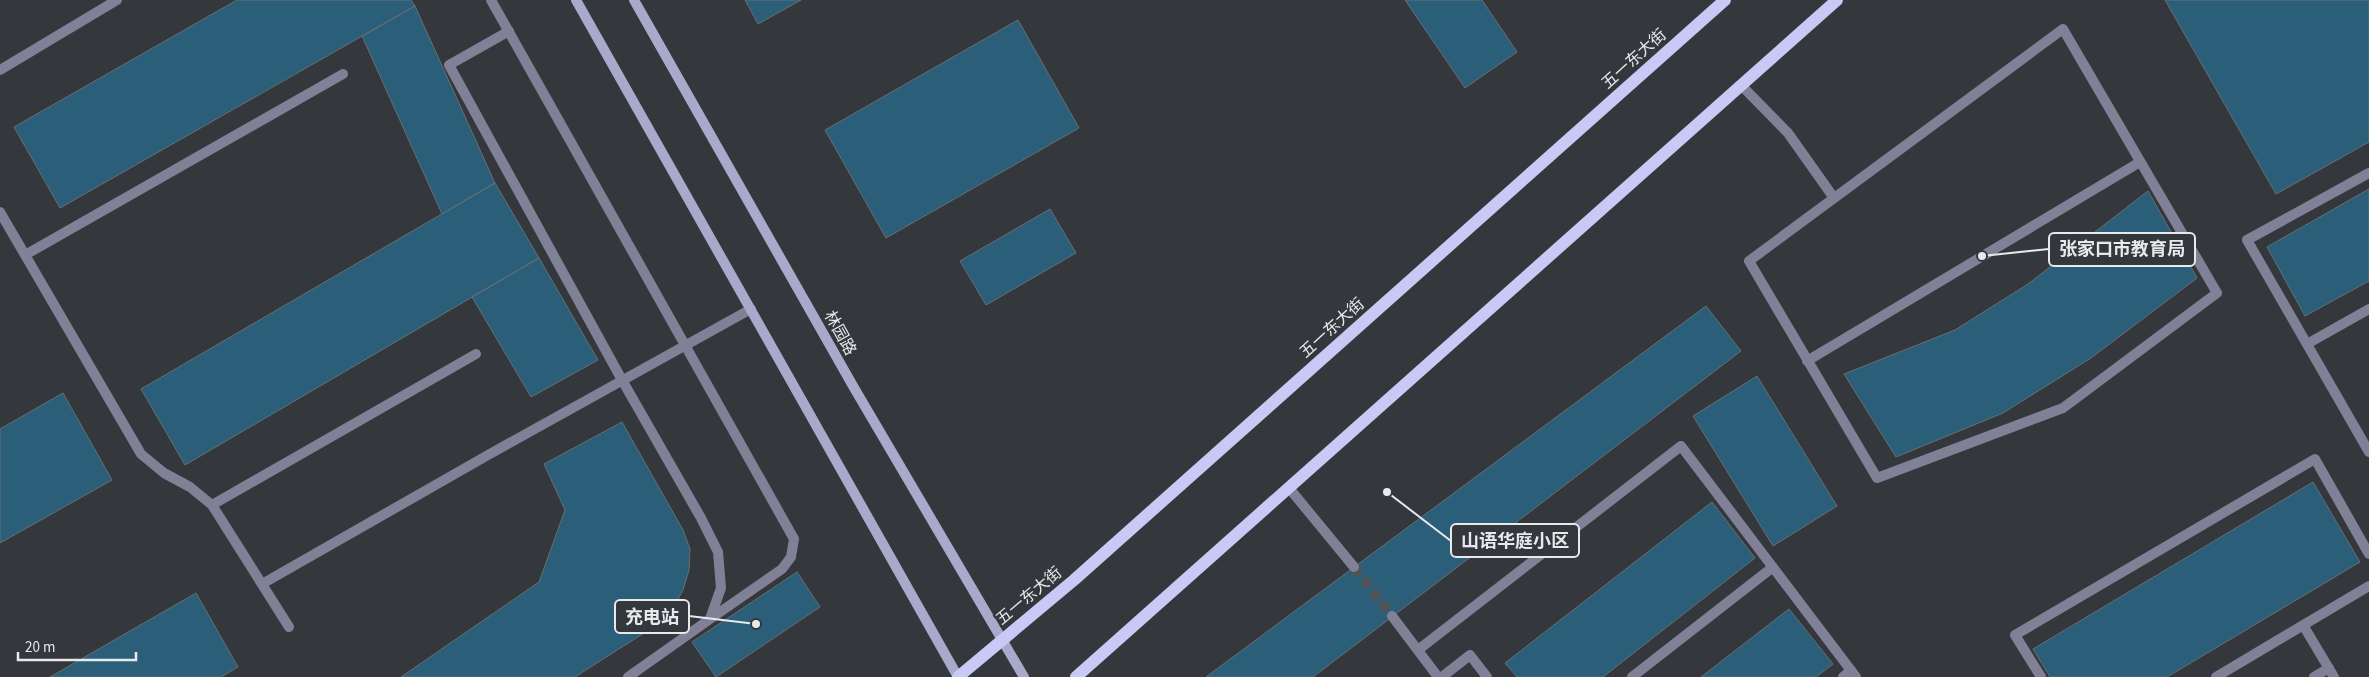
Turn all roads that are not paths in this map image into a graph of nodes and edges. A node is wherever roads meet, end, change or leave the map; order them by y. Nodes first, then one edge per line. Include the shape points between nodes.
1 (117, 0) edge
2 (491, 0) edge
3 (576, 0) edge
4 (634, 0) edge
5 (1724, 0) edge
6 (1837, 0) edge
7 (509, 31) junction
8 (0, 70) edge
9 (343, 74) dead end
10 (1741, 85) junction
11 (2140, 162) junction
12 (2369, 173) edge
13 (1834, 198) junction
14 (0, 212) edge
15 (25, 255) junction
16 (751, 309) junction
17 (2369, 309) edge
18 (2307, 344) junction
19 (684, 346) junction
20 (476, 354) dead end
21 (1807, 361) junction
22 (622, 380) junction
23 (2369, 452) edge
24 (1290, 488) junction
25 (212, 505) junction
26 (2369, 554) edge
27 (1354, 567) tunnel mouth
28 (1773, 567) junction
29 (262, 584) junction
30 (2369, 586) edge
31 (1392, 616) tunnel mouth
32 (710, 619) junction
33 (2303, 625) junction
34 (290, 627) dead end
35 (1003, 640) junction
36 (1418, 650) junction
37 (2332, 673) edge
38 (1854, 674) edge
39 (628, 677) edge
40 (958, 677) edge
41 (1024, 677) edge
42 (1076, 677) edge
43 (1438, 677) edge
44 (1442, 677) edge
45 (1487, 677) edge
46 (1632, 677) edge
47 (1843, 677) edge
48 (2040, 677) edge
49 (2216, 677) edge
50 (2314, 677) edge

1 - 8 street
2 - 7 street
3 - 16 main road
4 - 35 main road, 林园路 via 853,386
5 - 35 main road, 五一东大街 via 1082,574
6 - 10 main road
7 - 19 street
7 - 22 street via 449,65
9 - 15 street
10 - 13 street via 1788,133
10 - 24 main road
11 - 13 street via 2063,29
11 - 21 street
11 - 21 street via 2217,293 2063,408 1877,478
12 - 18 street via 2247,240
13 - 21 street via 1749,261
14 - 15 street
15 - 25 street via 141,454
16 - 19 street
16 - 40 main road
17 - 18 street
18 - 23 street
19 - 22 street
19 - 32 street via 794,539 791,558 782,570
20 - 25 street
22 - 29 street
22 - 32 street via 718,552 721,588
24 - 27 street
24 - 42 main road
25 - 29 street
26 - 48 street via 2316,459 2015,636
28 - 36 street via 1681,446
28 - 38 street
28 - 46 street
29 - 34 street
30 - 33 street
31 - 36 street
32 - 39 street
33 - 37 street
33 - 49 street
35 - 40 main road, 五一东大街
35 - 41 main road, 林园路
36 - 43 street
37 - 50 street
38 - 47 street
44 - 45 street via 1470,655

